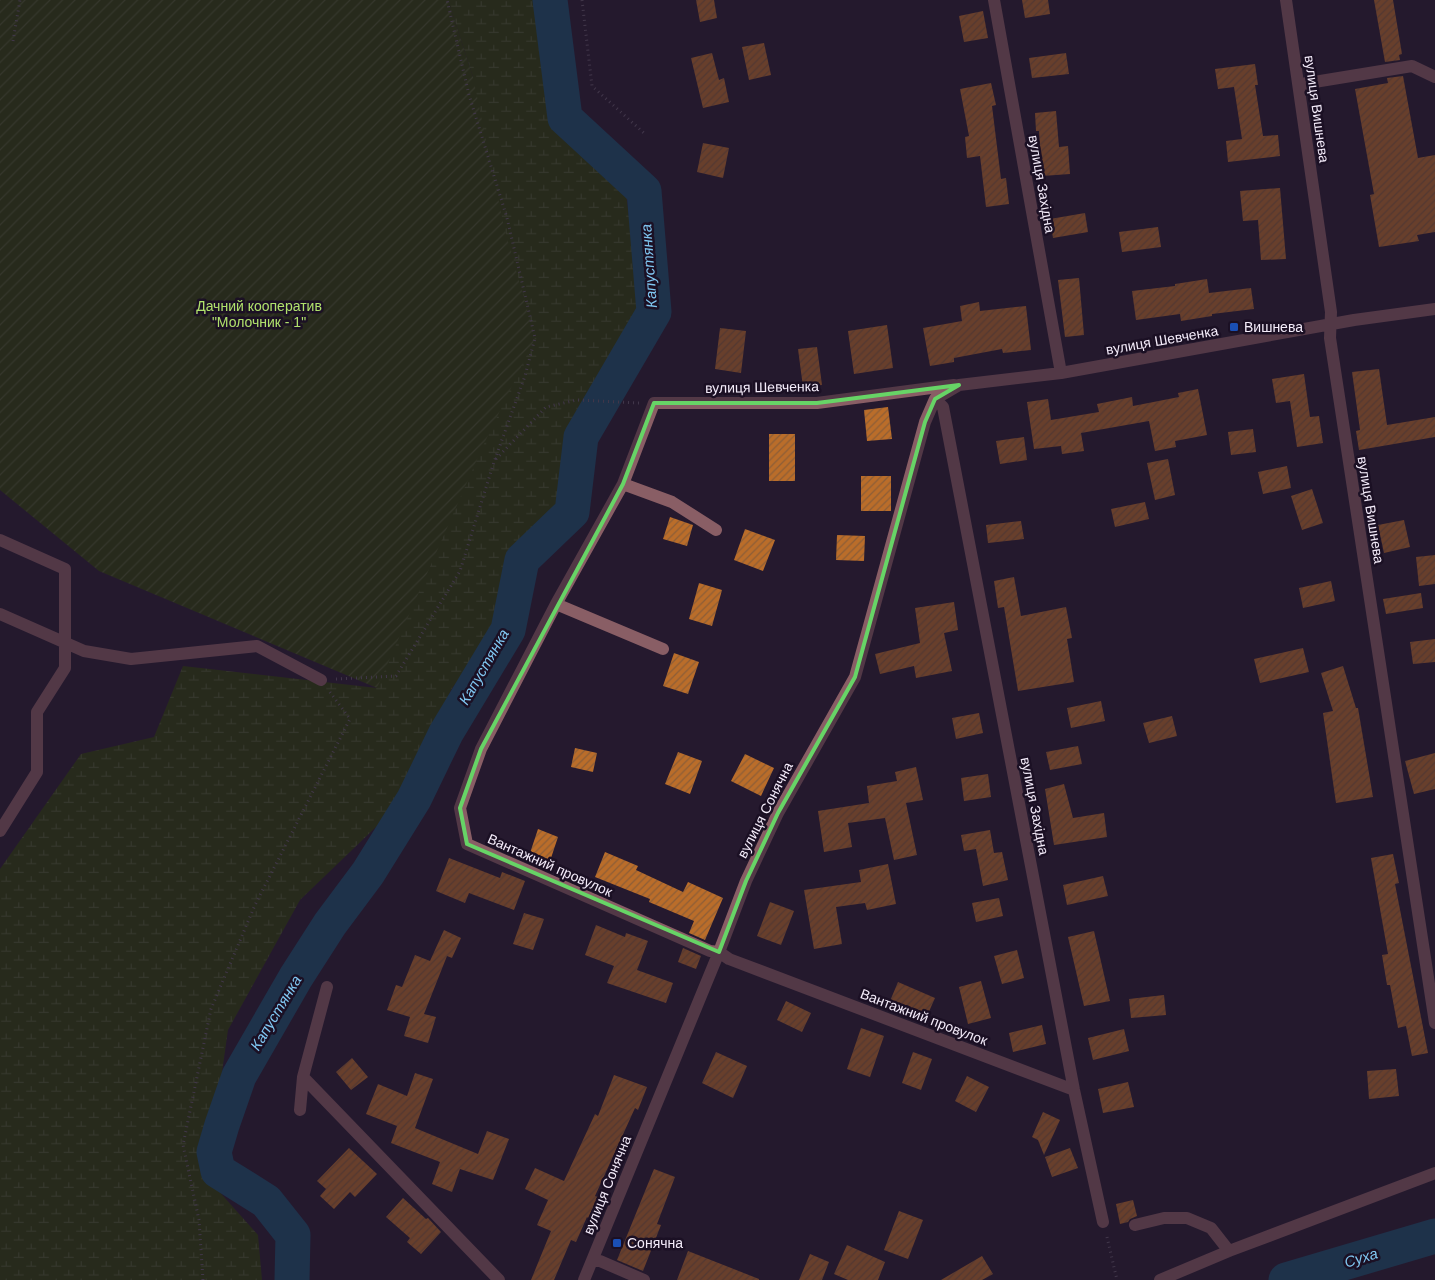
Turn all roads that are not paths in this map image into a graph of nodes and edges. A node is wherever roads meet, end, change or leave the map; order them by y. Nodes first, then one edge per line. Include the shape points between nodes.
1 (994, 0) edge
2 (1286, 0) edge
3 (1435, 78) edge
4 (1299, 86) junction
5 (1435, 309) edge
6 (1330, 325) junction
7 (1061, 373) junction
8 (959, 385) junction
9 (935, 399) junction
10 (654, 403) joint
11 (623, 484) junction
12 (716, 530) dead end
13 (0, 540) edge
14 (556, 604) junction
15 (0, 614) edge
16 (66, 642) junction
17 (663, 649) dead end
18 (321, 680) road end
19 (0, 831) edge
20 (719, 952) junction
21 (327, 987) dead end
22 (1435, 1023) edge
23 (302, 1077) junction
24 (1074, 1090) junction
25 (300, 1110) dead end
26 (1435, 1173) edge
27 (1103, 1222) road end
28 (1135, 1225) dead end
29 (1229, 1251) junction
30 (592, 1261) junction
31 (499, 1280) edge
32 (584, 1280) edge
33 (644, 1280) edge
34 (1160, 1280) edge

1 - 7 street, вулиця Західна
2 - 4 street, вулиця Вишнева
3 - 4 street via 1412,66
4 - 6 street, вулиця Вишнева via 1331,312
5 - 6 street, вулиця Шевченка
6 - 7 street, вулиця Шевченка
6 - 22 street, вулиця Вишнева
7 - 8 street, вулиця Шевченка
8 - 9 street
8 - 10 street, вулиця Шевченка via 817,403
9 - 20 street, вулиця Сонячна via 925,422 855,677 778,813 746,881
9 - 24 street, вулиця Західна via 943,407
10 - 11 street, Вантажний провулок
11 - 12 street via 672,502
11 - 14 street, Вантажний провулок
13 - 16 street via 65,569
14 - 17 street
14 - 20 street, Вантажний провулок via 481,749 460,808 467,844 710,951
15 - 16 street
16 - 18 street via 84,650 131,659 256,646
16 - 19 street via 65,668 37,712 37,772
20 - 24 street, Вантажний провулок
20 - 30 street, вулиця Сонячна
21 - 23 street
23 - 25 street
23 - 31 street
24 - 27 street, вулиця Західна
26 - 29 street
28 - 29 street via 1164,1218 1187,1218 1211,1228
29 - 34 street
30 - 32 street, вулиця Сонячна
30 - 33 street via 600,1261

